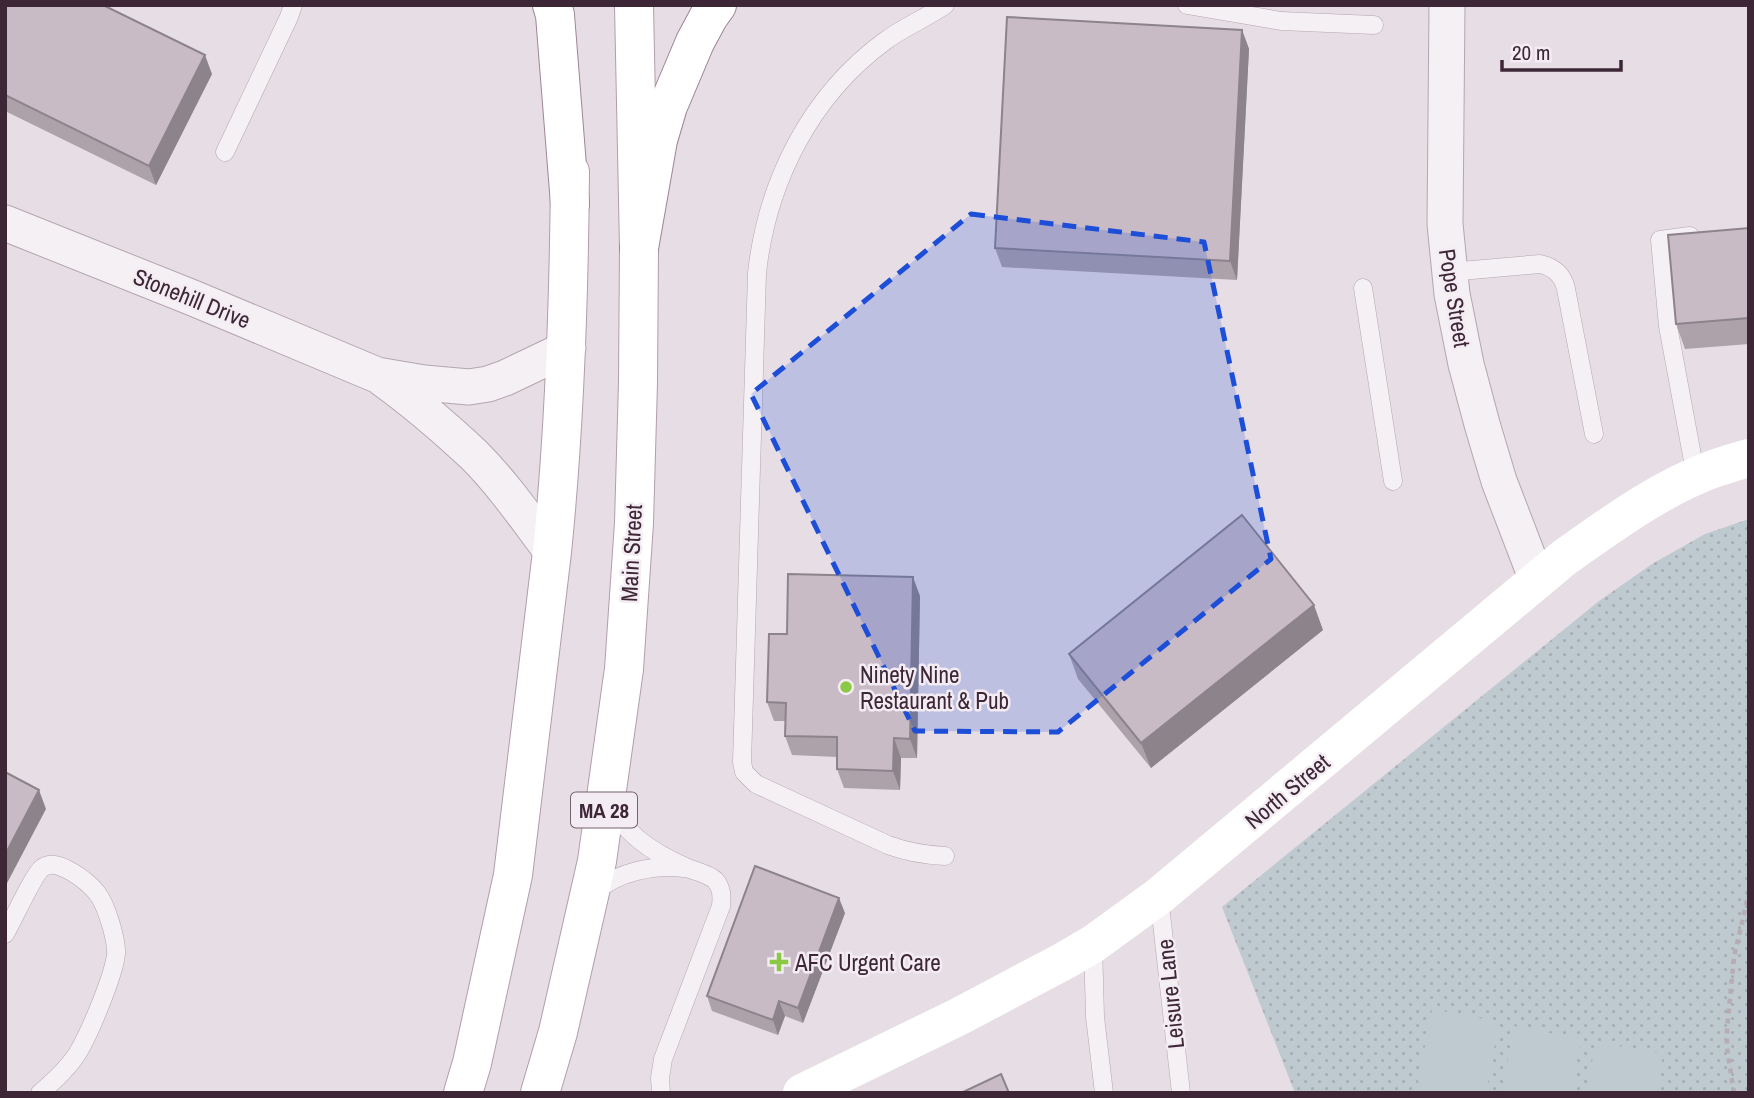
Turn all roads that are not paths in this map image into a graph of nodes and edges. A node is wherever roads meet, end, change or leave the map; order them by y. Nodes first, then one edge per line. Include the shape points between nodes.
1 (293, 5) edge
2 (552, 5) edge
3 (572, 5) edge
4 (634, 5) edge
5 (717, 5) edge
6 (945, 5) edge
7 (1187, 5) edge
8 (1447, 5) edge
9 (1374, 25) dead end
10 (225, 152) dead end
11 (570, 204) junction
12 (5, 223) edge
13 (1711, 234) edge
14 (639, 248) junction
15 (1450, 272) junction
16 (1363, 288) dead end
17 (568, 348) junction
18 (377, 375) junction
19 (1594, 434) dead end
20 (1749, 458) edge
21 (1696, 477) junction
22 (1393, 481) dead end
23 (552, 552) junction
24 (1537, 580) junction
25 (609, 772) junction
26 (945, 856) dead end
27 (691, 869) junction
28 (1159, 896) junction
29 (586, 907) junction
30 (5, 934) edge
31 (1093, 944) junction
32 (805, 1092) edge
33 (40, 1093) edge
34 (463, 1093) edge
35 (540, 1093) edge
36 (661, 1093) edge
37 (1104, 1093) edge
38 (1181, 1093) edge

1 - 10 lane
2 - 11 main road
3 - 11 main road
4 - 14 main road, Main Street / MA 28
5 - 14 main road via 668,106
6 - 26 lane via 887,40 827,96 787,164 768,215 757,273 742,762 744,772 756,784 888,845
7 - 9 lane via 1281,21
8 - 15 street, Pope Street via 1445,224
11 - 17 main road
12 - 18 street, Stonehill Drive
13 - 21 lane via 1660,240 1668,326
14 - 25 main road, Main Street / MA 28 via 634,523 624,669
15 - 19 lane via 1534,264 1559,274 1566,289
15 - 24 street, Pope Street via 1465,364 1499,481
16 - 22 lane
17 - 18 street, Stonehill Drive via 505,378 470,387
17 - 23 main road
18 - 23 street, Stonehill Drive via 422,408 475,457
20 - 21 main road, North Street
21 - 24 main road, North Street via 1617,520
23 - 34 main road via 513,875
24 - 28 main road, North Street
25 - 27 lane via 613,807 624,824 652,849
25 - 29 main road, Main Street / MA 28
27 - 29 lane via 655,868 622,876 597,890
27 - 36 lane via 715,880 722,901 663,1059
28 - 31 main road, North Street
28 - 38 lane, Leisure Lane
29 - 35 main road, Main Street / MA 28
30 - 33 lane via 38,872 58,865 99,894 115,939 114,965 85,1039 70,1063
31 - 32 main road, North Street
31 - 37 lane

